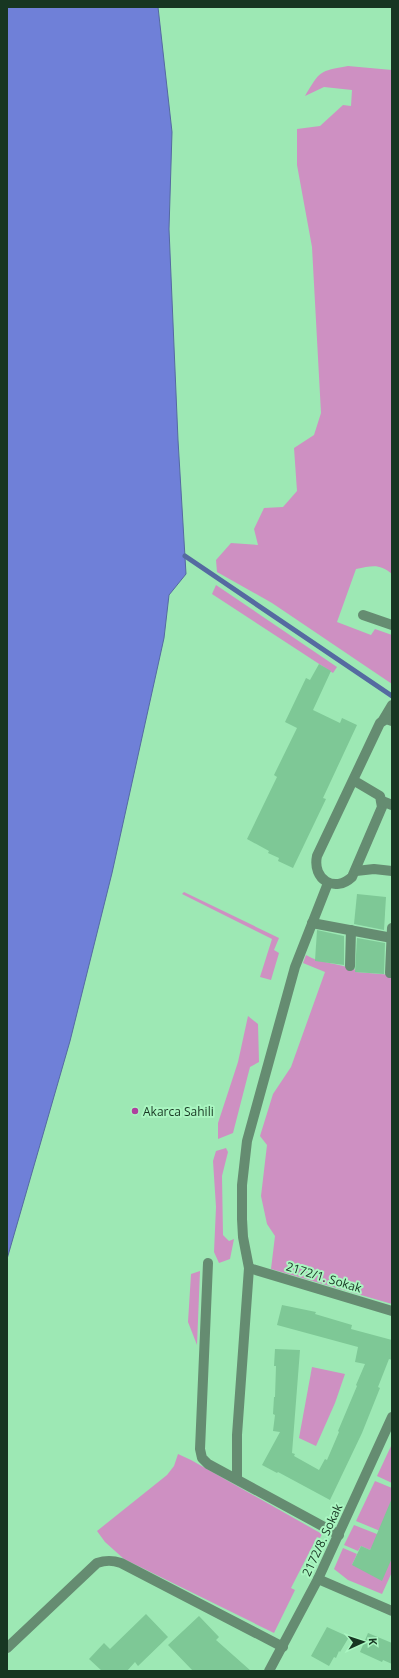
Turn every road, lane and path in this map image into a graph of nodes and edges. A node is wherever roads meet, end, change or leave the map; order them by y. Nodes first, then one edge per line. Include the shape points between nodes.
1 (363, 615) dead end
2 (392, 625) edge
3 (389, 714) edge
4 (353, 780) junction
5 (382, 801) junction
6 (392, 805) edge
7 (356, 871) junction
8 (392, 871) edge
9 (328, 883) junction
10 (312, 923) junction
11 (392, 928) edge
12 (351, 930) junction
13 (392, 938) edge
14 (350, 966) dead end
15 (390, 973) dead end
16 (208, 1263) dead end
17 (249, 1268) junction
18 (392, 1311) edge
19 (392, 1417) edge
20 (237, 1479) junction
21 (339, 1534) junction
22 (318, 1579) junction
23 (392, 1611) edge
24 (283, 1647) junction
25 (7, 1648) edge
26 (269, 1671) edge

1 - 2 street
3 - 4 street via 380,723
4 - 5 street via 376,793
4 - 9 street via 315,863 318,874
5 - 6 street
5 - 7 street via 382,807
7 - 8 street
7 - 9 street via 348,881
9 - 10 street
10 - 12 street
10 - 17 street via 295,967 247,1141 242,1185 242,1219
11 - 13 street
12 - 13 street
12 - 14 street
13 - 15 street
16 - 20 street via 200,1448 205,1462
17 - 18 street, 2172/1. Sokak
17 - 20 street via 237,1435
19 - 21 street, 2172/8. Sokak
20 - 21 street
21 - 22 street, 2172/8. Sokak
22 - 23 street
22 - 24 street, 2172/8. Sokak
24 - 25 street via 121,1563 104,1560 97,1563
24 - 26 street, 2172/8. Sokak

